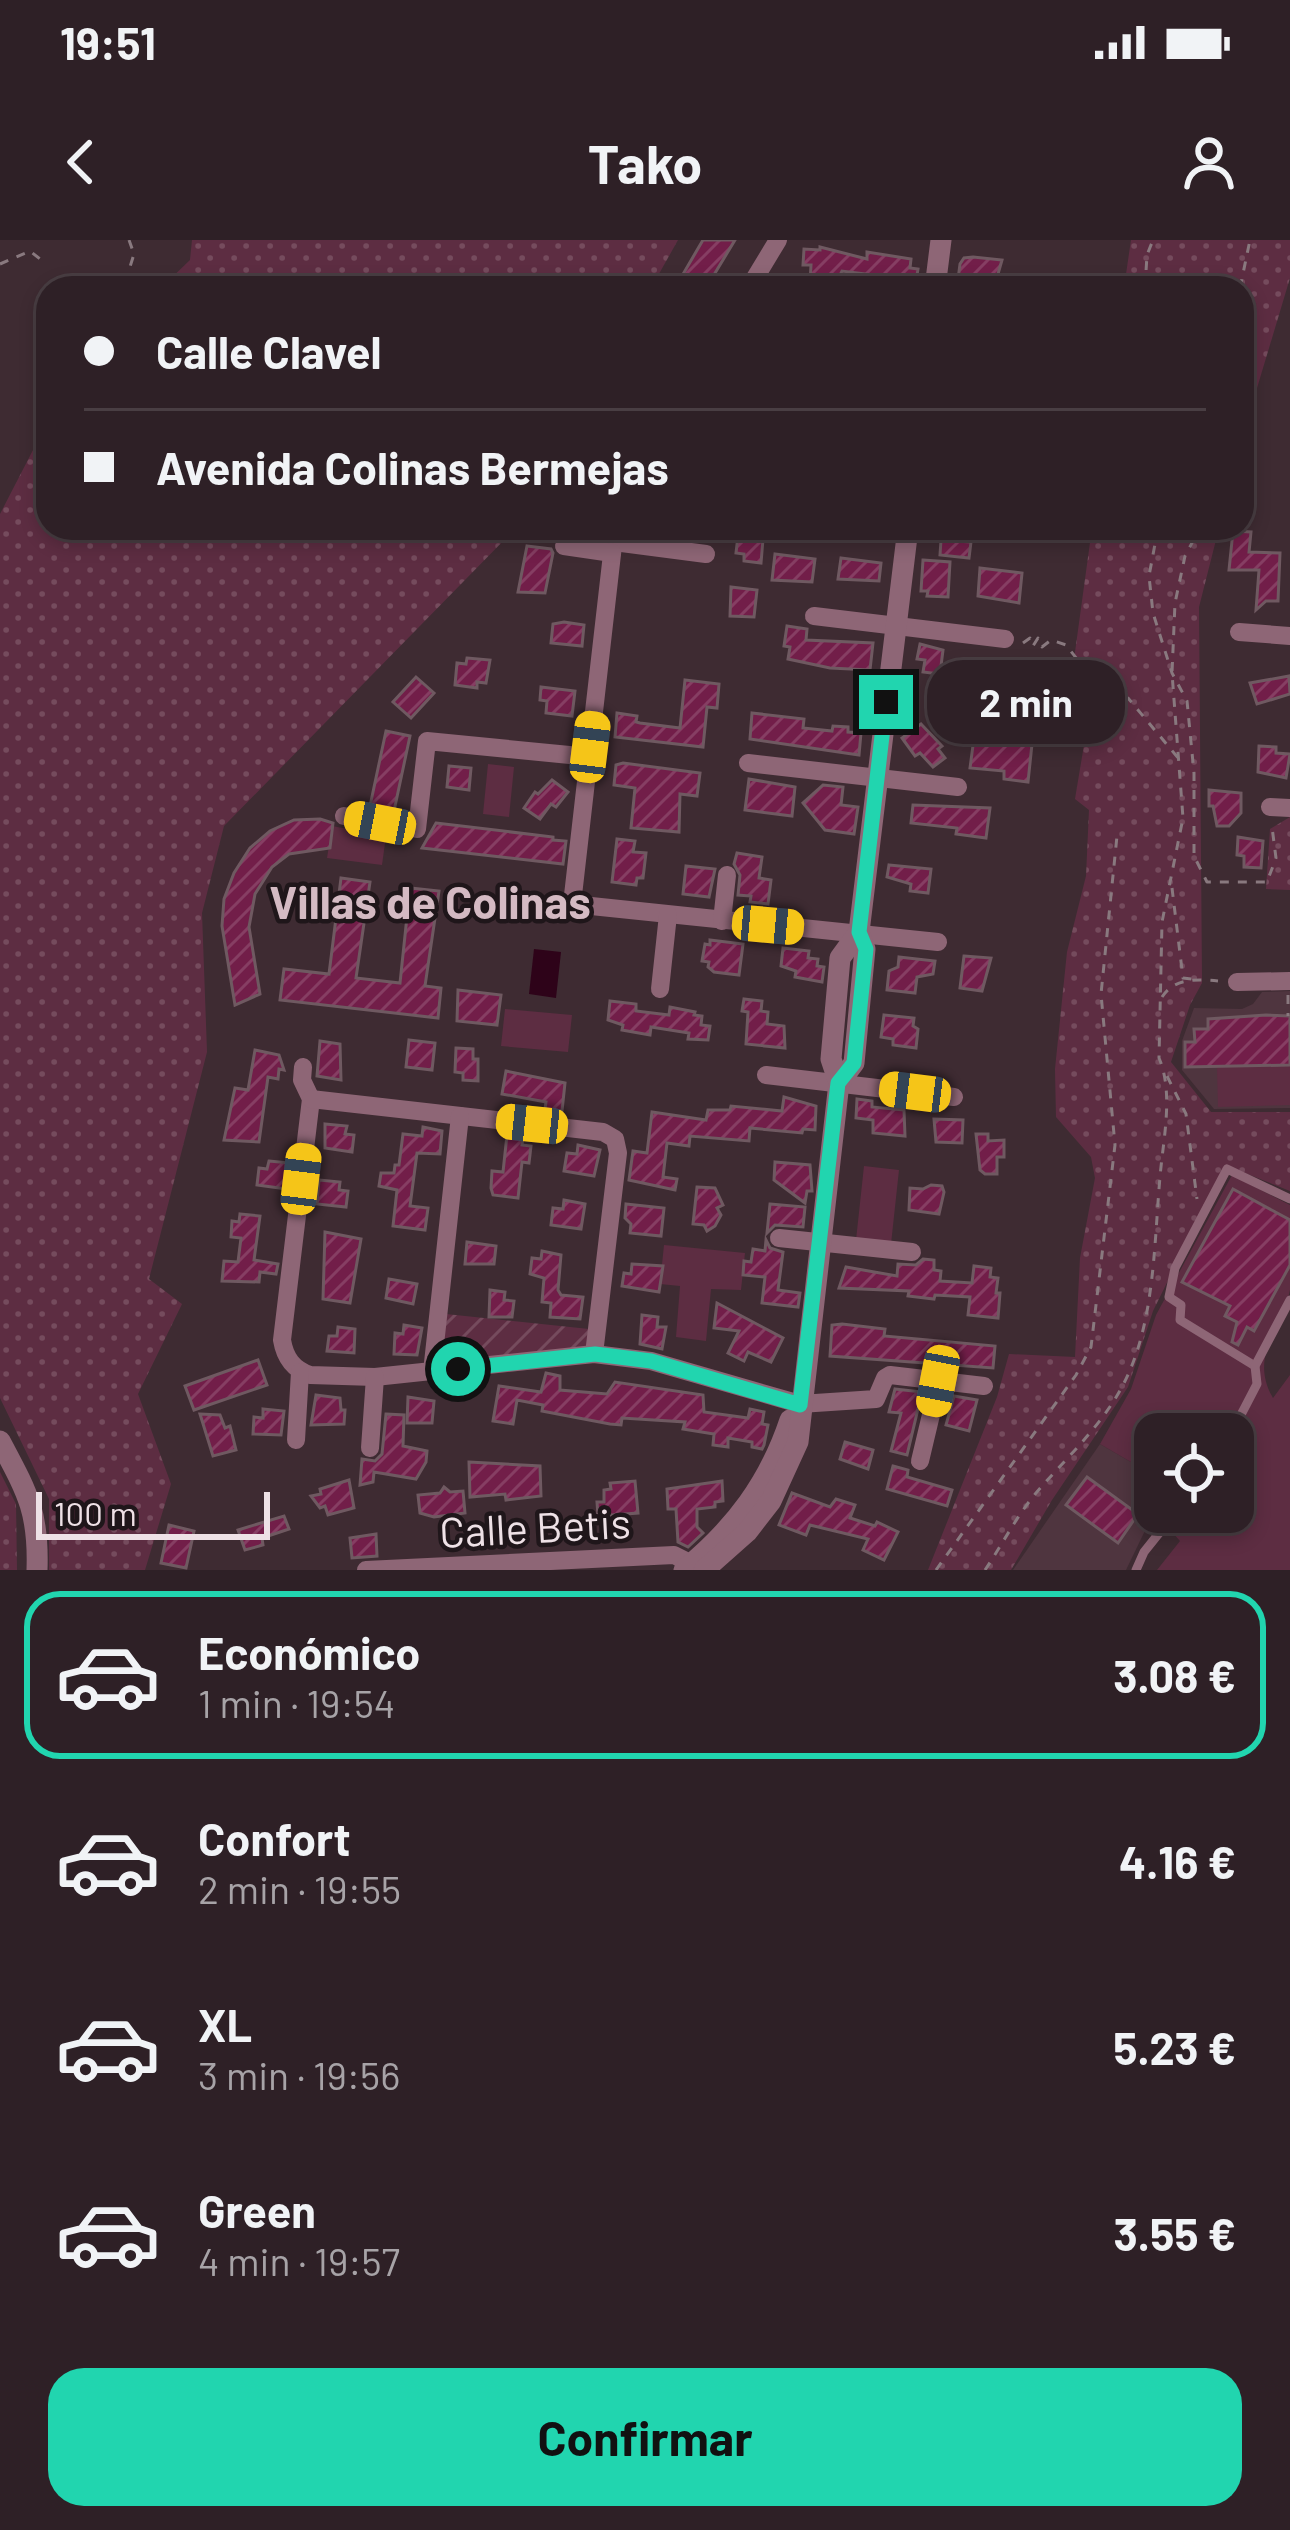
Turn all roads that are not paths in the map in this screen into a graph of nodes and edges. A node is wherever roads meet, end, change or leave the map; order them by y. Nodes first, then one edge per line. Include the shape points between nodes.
1 (778, 240) edge
2 (940, 240) edge
3 (756, 276) edge
4 (936, 276) edge
5 (906, 540) edge
6 (614, 541) edge
7 (564, 545) dead end
8 (706, 554) dead end
9 (814, 616) dead end
10 (895, 626) junction
11 (1239, 632) dead end
12 (1290, 636) edge
13 (1014, 639) road end
14 (590, 757) junction
15 (748, 763) dead end
16 (877, 778) junction
17 (958, 787) dead end
18 (344, 816) dead end
19 (727, 875) dead end
20 (668, 915) junction
21 (722, 921) junction
22 (859, 932) junction
23 (938, 942) dead end
24 (1237, 982) road end
25 (1290, 982) edge
26 (660, 989) dead end
27 (303, 1067) dead end
28 (766, 1075) dead end
29 (838, 1083) junction
30 (954, 1096) dead end
31 (311, 1099) junction
32 (460, 1116) junction
33 (1290, 1199) edge
34 (779, 1238) dead end
35 (820, 1242) junction
36 (912, 1252) dead end
37 (1290, 1300) edge
38 (595, 1354) junction
39 (1255, 1366) junction
40 (300, 1372) junction
41 (432, 1372) junction
42 (375, 1377) junction
43 (938, 1381) junction
44 (984, 1386) dead end
45 (800, 1405) junction
46 (1242, 1413) edge
47 (296, 1440) dead end
48 (0, 1441) edge
49 (370, 1448) dead end
50 (920, 1460) dead end
51 (1159, 1533) edge
52 (698, 1569) edge
53 (37, 1570) edge
54 (366, 1570) edge
55 (1136, 1570) edge

1 - 3 street
2 - 4 street
5 - 10 street
6 - 7 street
6 - 8 street
6 - 14 street
9 - 10 street
10 - 13 street
10 - 16 street
11 - 12 street
14 - 18 street via 427,741 417,829
14 - 20 street via 572,904
15 - 16 street
16 - 17 street
16 - 22 street
19 - 21 street
20 - 21 street
20 - 26 street
21 - 22 street
22 - 23 street
22 - 29 street via 840,958 831,1059
24 - 25 street
27 - 31 street
28 - 29 street
29 - 30 street
29 - 35 street
31 - 32 street
31 - 40 street via 282,1340
32 - 38 street via 615,1139
32 - 41 street
33 - 39 lane via 1227,1169 1175,1268 1169,1297 1181,1305 1180,1320
34 - 35 street
35 - 36 street
35 - 45 street
37 - 39 lane
38 - 41 street
38 - 45 street via 651,1361
39 - 46 lane via 1257,1384
40 - 42 street
40 - 47 street
41 - 42 street
42 - 49 street
43 - 44 street
43 - 45 street via 890,1375 876,1399
43 - 50 street
45 - 52 street via 759,1492
48 - 53 street via 31,1500
51 - 55 lane
52 - 54 street, Calle Betis via 674,1555

